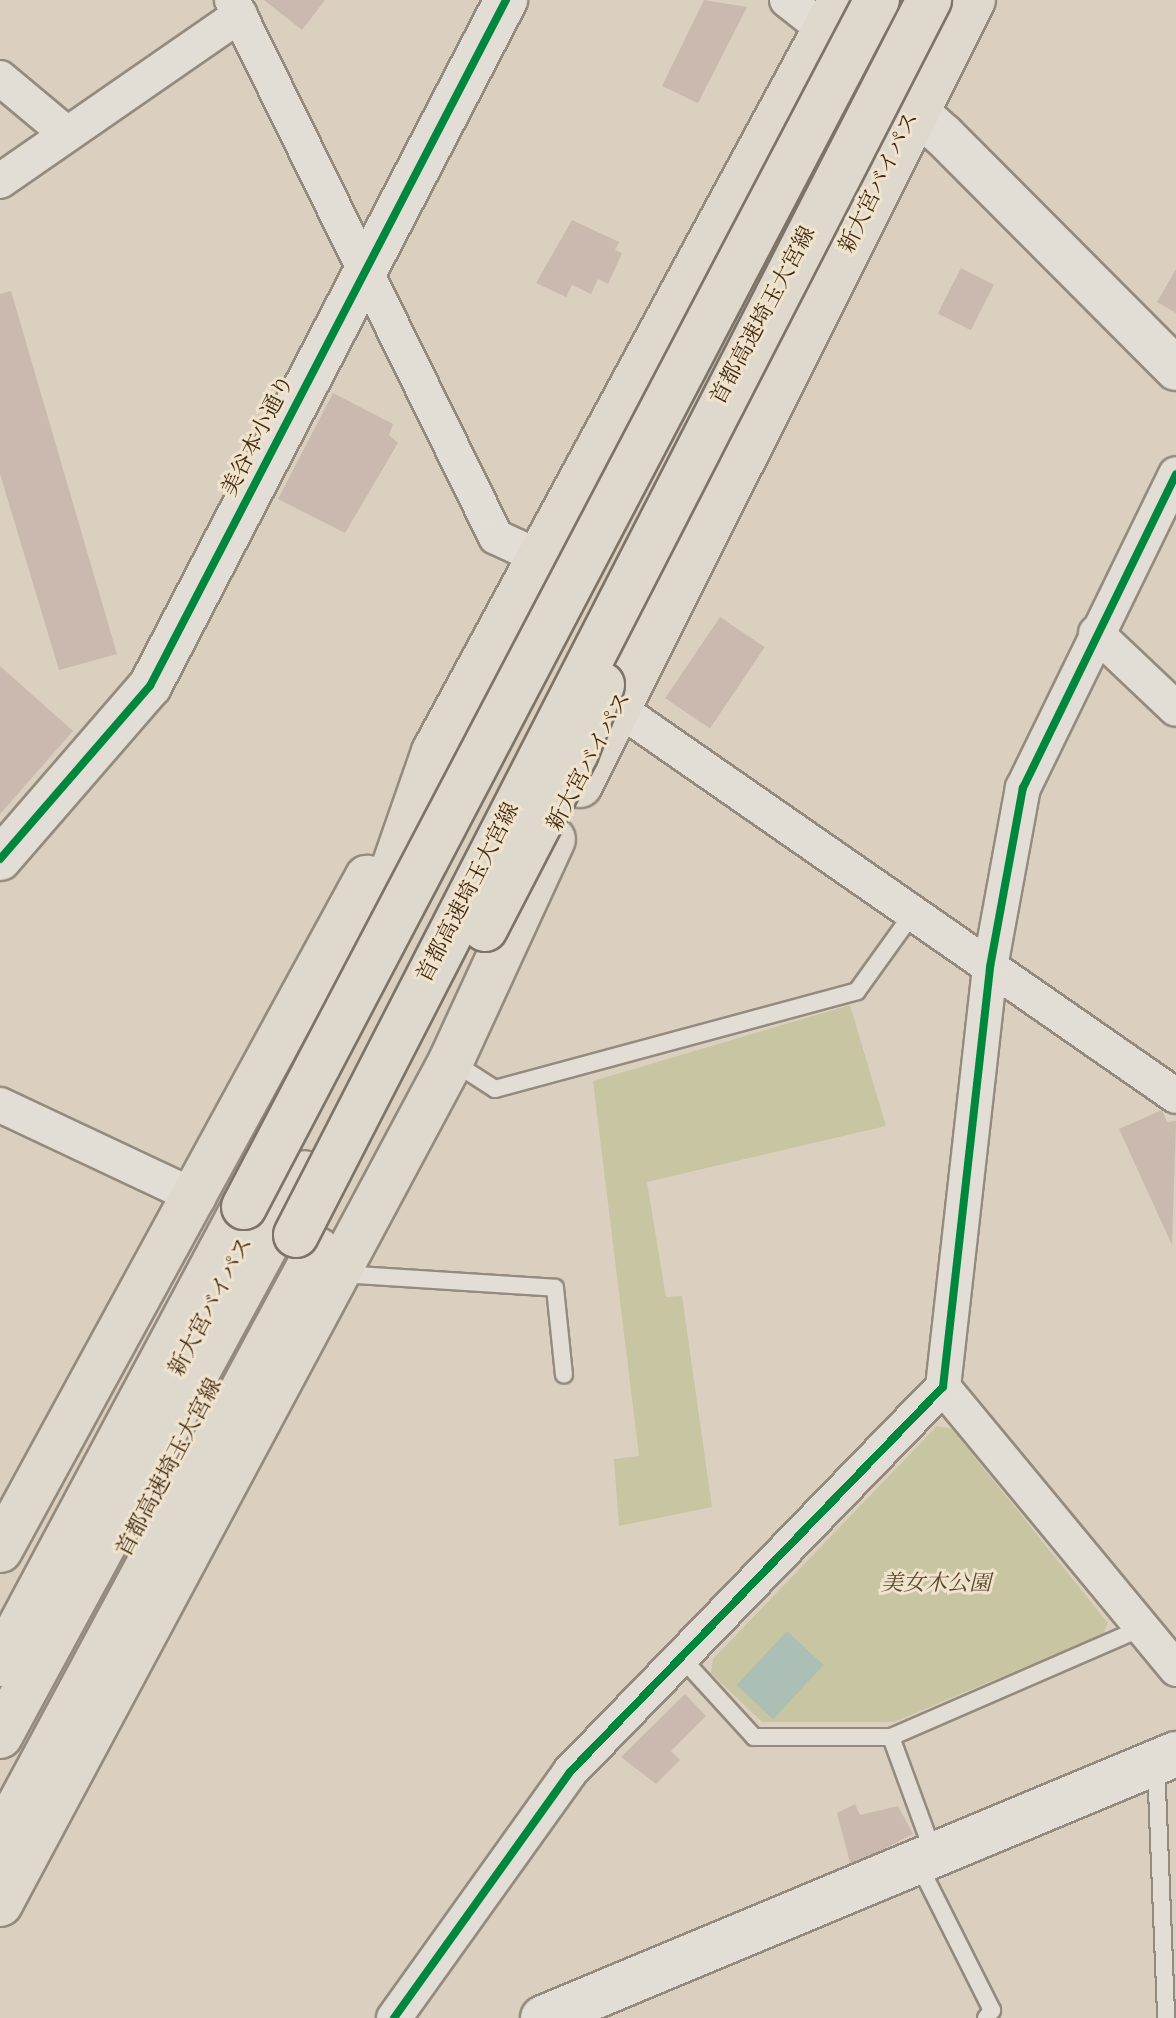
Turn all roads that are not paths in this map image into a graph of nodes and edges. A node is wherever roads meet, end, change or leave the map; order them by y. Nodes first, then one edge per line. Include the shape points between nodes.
1 (506, 0) edge
2 (787, 0) edge
3 (877, 0) edge
4 (929, 0) edge
5 (973, 0) edge
6 (236, 8) edge
7 (833, 15) edge
8 (0, 78) edge
9 (916, 110) junction
10 (67, 134) junction
11 (0, 181) edge
12 (366, 270) junction
13 (1176, 369) edge
14 (639, 455) junction
15 (1176, 474) edge
16 (679, 480) junction
17 (539, 557) junction
18 (1096, 633) junction
19 (619, 709) junction
20 (1176, 709) edge
21 (434, 752) junction
22 (562, 819) junction
23 (0, 859) edge
24 (913, 913) junction
25 (990, 967) junction
26 (451, 1061) junction
27 (1176, 1096) edge
28 (0, 1105) edge
29 (198, 1198) junction
30 (334, 1273) junction
31 (564, 1375) dead end
32 (943, 1387) junction
33 (0, 1550) edge
34 (0, 1599) edge
35 (1142, 1628) junction
36 (681, 1657) junction
37 (0, 1664) edge
38 (1176, 1669) edge
39 (0, 1699) edge
40 (0, 1736) edge
41 (891, 1737) junction
42 (1166, 1758) edge
43 (0, 1781) edge
44 (0, 1841) edge
45 (926, 1858) junction
46 (0, 1904) edge
47 (394, 2018) edge
48 (543, 2018) edge
49 (986, 2018) edge
50 (1166, 2018) edge

1 - 12 street, 美谷本小通り
2 - 7 street
3 - 14 highway, 首都高速埼玉大宮線, bridge
4 - 16 highway, 首都高速埼玉大宮線, bridge
5 - 9 highway, 新大宮バイパス
6 - 10 street
6 - 12 street
7 - 9 street
7 - 17 highway, 新大宮バイパス
8 - 10 street
9 - 13 street
9 - 19 highway, 新大宮バイパス
10 - 11 street
12 - 17 street via 496,537
12 - 23 street, 美谷本小通り via 150,686
14 - 34 highway, bridge via 482,698 226,1194
14 - 37 highway, 首都高速埼玉大宮線, bridge
15 - 18 street
16 - 43 highway, 首都高速埼玉大宮線, bridge via 296,1235
16 - 44 highway, bridge via 576,753
17 - 21 highway, 新大宮バイパス
18 - 20 street
18 - 25 street via 1023,788
19 - 22 highway, 新大宮バイパス
19 - 24 street
21 - 29 highway
21 - 39 highway, 新大宮バイパス via 292,1159
22 - 26 highway
22 - 40 highway, 新大宮バイパス via 307,1169
24 - 25 street
24 - 26 lane via 857,991 495,1089
25 - 27 street
25 - 32 street
26 - 30 highway
28 - 29 street
29 - 33 highway
30 - 31 lane via 555,1288
30 - 46 highway
32 - 35 street
32 - 36 street
35 - 38 street
35 - 41 lane
36 - 41 lane via 754,1737
36 - 47 street via 570,1772
41 - 45 lane
42 - 45 main road
42 - 50 lane
45 - 48 main road
45 - 49 lane via 992,2010

